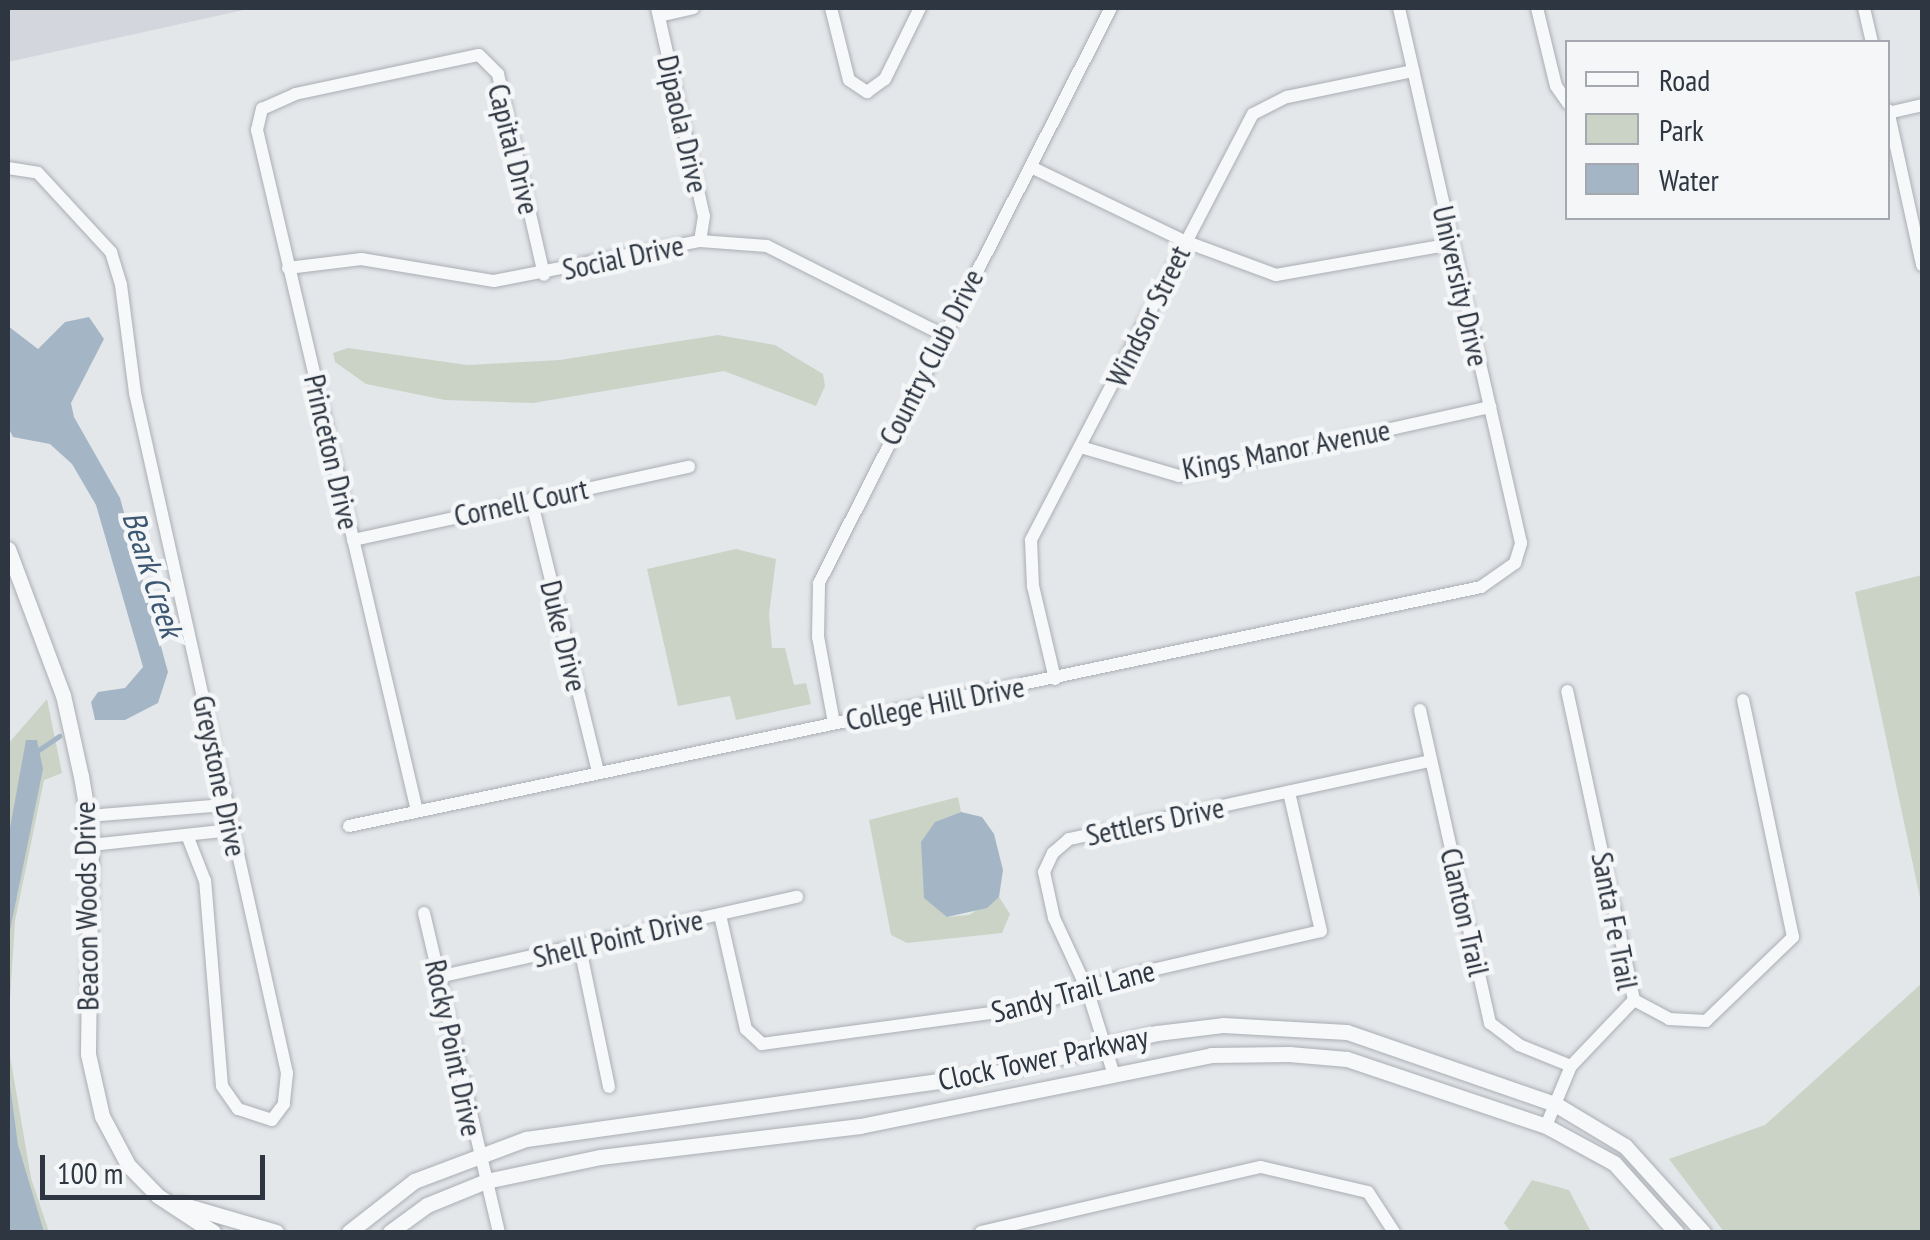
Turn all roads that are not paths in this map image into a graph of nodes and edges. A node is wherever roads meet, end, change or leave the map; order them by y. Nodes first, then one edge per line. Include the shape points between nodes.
1 (694, 8) edge
2 (832, 8) edge
3 (920, 8) edge
4 (1110, 8) edge
5 (1398, 8) edge
6 (1538, 8) edge
7 (1864, 8) edge
8 (658, 12) edge
9 (1869, 40) edge
10 (1413, 71) junction
11 (276, 99) joint
12 (1565, 100) edge
13 (1922, 105) edge
14 (1890, 112) edge
15 (1890, 121) edge
16 (1030, 166) junction
17 (8, 168) edge
18 (700, 240) junction
19 (1184, 241) junction
20 (1451, 244) junction
21 (1922, 266) edge
22 (288, 268) junction
23 (544, 275) junction
24 (940, 334) junction
25 (1490, 407) junction
26 (1084, 448) junction
27 (689, 467) dead end
28 (530, 499) junction
29 (352, 540) junction
30 (10, 558) edge
31 (1515, 563) joint
32 (1055, 679) junction
33 (1567, 690) dead end
34 (1743, 700) dead end
35 (1420, 710) dead end
36 (834, 722) junction
37 (1430, 761) junction
38 (598, 772) junction
39 (1290, 792) junction
40 (225, 805) junction
41 (416, 811) junction
42 (88, 816) junction
43 (349, 826) dead end
44 (231, 830) junction
45 (186, 835) junction
46 (91, 845) junction
47 (797, 897) dead end
48 (424, 913) dead end
49 (720, 914) junction
50 (580, 948) junction
51 (438, 977) junction
52 (1087, 990) junction
53 (1634, 1000) junction
54 (1104, 1046) junction
55 (1571, 1066) junction
56 (1113, 1072) junction
57 (609, 1087) dead end
58 (1555, 1104) junction
59 (1546, 1126) junction
60 (477, 1156) junction
61 (486, 1182) junction
62 (158, 1196) junction
63 (1394, 1231) edge
64 (212, 1232) edge
65 (276, 1232) edge
66 (348, 1232) edge
67 (390, 1232) edge
68 (500, 1232) edge
69 (981, 1232) edge
70 (1676, 1232) edge
71 (1703, 1232) edge

1 - 8 street
2 - 3 street via 850,80 867,92 885,78
4 - 16 street, Country Club Drive
5 - 10 street, University Drive
6 - 12 street
7 - 9 street
8 - 18 street, Dipaola Drive via 704,216
10 - 19 street, Windsor Street via 1286,96 1254,114
10 - 20 street, University Drive
11 - 22 street, Princeton Drive via 262,110 257,130
11 - 23 street, Capital Drive via 478,55 498,74
13 - 14 street
15 - 21 street
16 - 19 street
16 - 24 street, Country Club Drive
17 - 40 street, Greystone Drive via 38,173 110,252
18 - 23 street, Social Drive
18 - 24 street, Social Drive via 768,246
19 - 20 street via 1276,275
19 - 26 street, Windsor Street
20 - 25 street, University Drive
22 - 23 street, Social Drive via 361,258 494,281
22 - 29 street, Princeton Drive
24 - 36 street, Country Club Drive via 819,583 818,639
25 - 26 street, Kings Manor Avenue via 1178,476
25 - 31 street, University Drive via 1521,542
26 - 32 street, Windsor Street via 1031,540 1033,586
27 - 28 street, Cornell Court
28 - 29 street, Cornell Court
28 - 38 street, Duke Drive
29 - 41 street, Princeton Drive
30 - 42 street, Beacon Woods Drive via 63,695
31 - 32 street, College Hill Drive via 1481,587
32 - 36 street, College Hill Drive
33 - 53 street, Santa Fe Trail
34 - 53 street via 1794,937 1706,1021 1670,1019
35 - 37 street, Clanton Trail
36 - 38 street, College Hill Drive
37 - 39 street, Settlers Drive
37 - 55 street, Clanton Trail via 1490,1023 1519,1045
38 - 41 street, College Hill Drive
39 - 52 street, Sandy Trail Lane via 1321,931
39 - 52 street, Settlers Drive via 1069,839 1052,854 1044,872 1054,918
40 - 42 street
40 - 44 street, Greystone Drive
41 - 43 street, College Hill Drive
42 - 46 street, Beacon Woods Drive
44 - 45 street
44 - 45 street, Greystone Drive via 287,1073 284,1104 272,1120 238,1108 222,1086 206,881
45 - 46 street
46 - 62 street, Beacon Woods Drive via 88,1054 102,1116 128,1165
47 - 49 street, Shell Point Drive
48 - 51 street, Rocky Point Drive
49 - 50 street, Shell Point Drive
49 - 52 street, Sandy Trail Lane via 746,1029 762,1044 973,1017
50 - 51 street, Shell Point Drive
50 - 57 street
51 - 60 street, Rocky Point Drive
52 - 54 street, Settlers Drive
53 - 55 street, Santa Fe Trail
54 - 56 street, Settlers Drive
54 - 58 street, Clock Tower Parkway via 1222,1025 1347,1032 1404,1046
54 - 60 street, Clock Tower Parkway via 995,1073 582,1128
55 - 58 street, Santa Fe Trail
56 - 59 street, Clock Tower Parkway via 1211,1056 1346,1058
56 - 61 street, Clock Tower Parkway via 990,1104 619,1154
58 - 59 street, Santa Fe Trail
58 - 71 street, Clock Tower Parkway via 1624,1146
59 - 70 street, Clock Tower Parkway via 1614,1163
60 - 61 street, Rocky Point Drive
60 - 66 street, Clock Tower Parkway via 414,1181
61 - 67 street, Clock Tower Parkway via 427,1206
61 - 68 street, Rocky Point Drive
62 - 64 street, Beacon Woods Drive
62 - 65 street
63 - 69 street via 1368,1192 1261,1167

